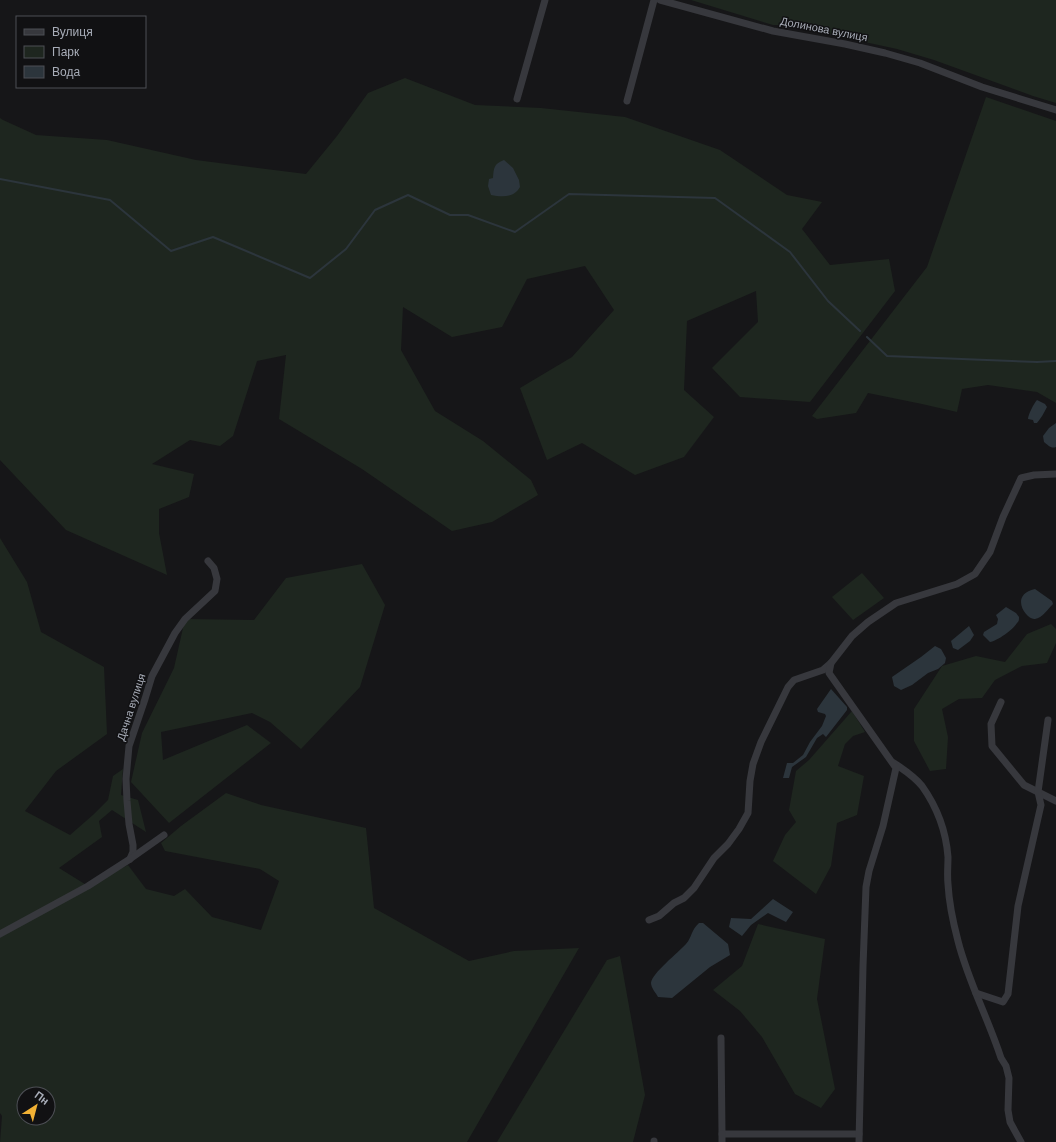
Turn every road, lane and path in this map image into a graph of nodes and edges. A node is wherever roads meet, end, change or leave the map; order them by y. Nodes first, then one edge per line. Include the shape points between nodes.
1 (545, 0) edge
2 (654, 0) edge
3 (660, 0) edge
4 (517, 99) dead end
5 (627, 101) dead end
6 (1056, 110) edge
7 (1056, 474) edge
8 (208, 561) dead end
9 (832, 664) junction
10 (1001, 702) dead end
11 (1048, 720) dead end
12 (891, 760) junction
13 (1038, 792) junction
14 (1056, 801) edge
15 (164, 835) dead end
16 (130, 859) junction
17 (649, 920) dead end
18 (0, 934) edge
19 (976, 993) junction
20 (721, 1038) dead end
21 (722, 1134) junction
22 (859, 1134) junction
23 (782, 1138) edge
24 (722, 1142) edge
25 (859, 1142) edge
26 (1021, 1142) edge

1 - 4 street
2 - 5 street
3 - 6 street, Долинова вулиця via 773,31 885,52
7 - 9 street via 1021,478 990,552 975,574 957,584 896,603 852,636
8 - 16 street, Дачна вулиця via 218,579 215,590 185,619 175,633 152,676 129,746 126,779 133,845
9 - 12 street via 829,673
9 - 17 street via 823,670 794,680 788,687 752,764 748,813 739,829 714,858 694,888 659,916
10 - 13 street via 991,724 992,746 1024,785
11 - 13 street
12 - 19 street via 910,773 921,785 943,828 953,922
12 - 22 street via 896,768 866,887
13 - 14 street
13 - 19 street via 1042,805 1018,906 1008,994 1003,1002
15 - 16 street
16 - 18 street via 88,886
19 - 26 street via 1006,1066 1009,1078 1010,1122
20 - 21 street
21 - 23 street
21 - 24 street
22 - 23 street
22 - 25 street

